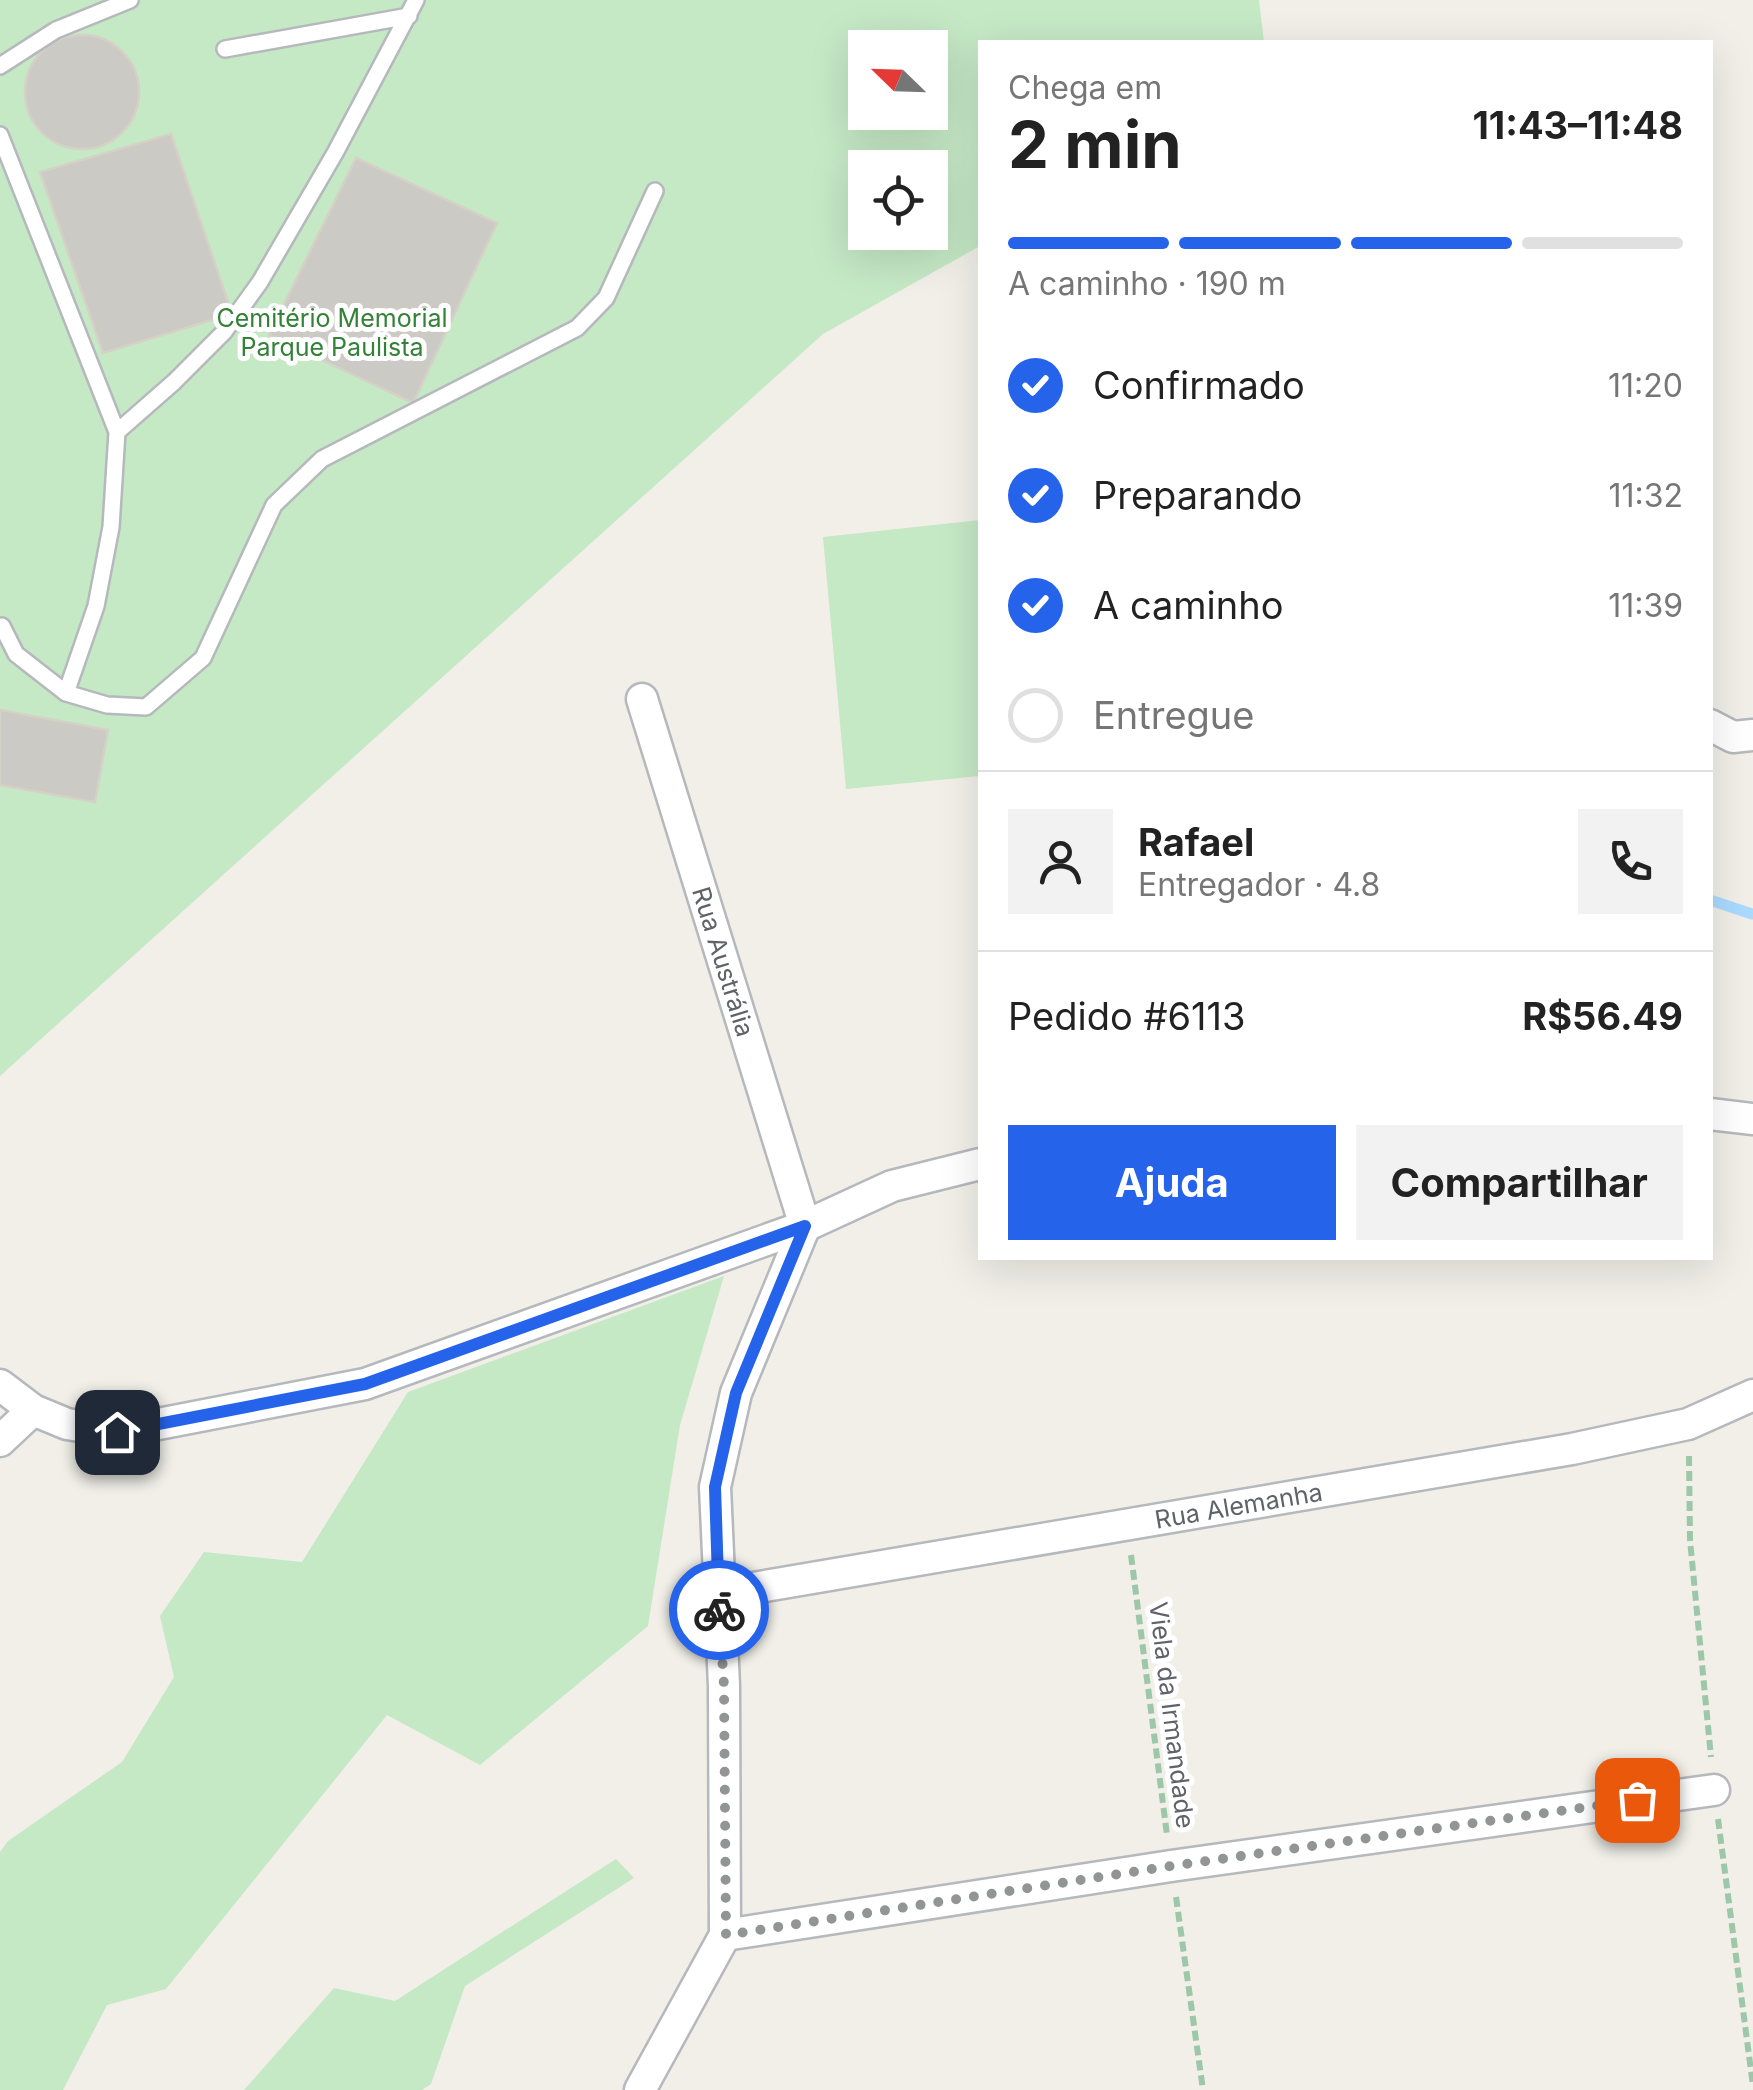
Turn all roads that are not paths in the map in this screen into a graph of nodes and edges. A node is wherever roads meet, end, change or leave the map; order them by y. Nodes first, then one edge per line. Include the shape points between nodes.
1 (130, 0) edge
2 (416, 0) edge
3 (409, 16) junction
4 (225, 49) dead end
5 (0, 66) edge
6 (0, 136) edge
7 (655, 192) dead end
8 (117, 432) junction
9 (2, 626) edge
10 (66, 694) junction
11 (642, 700) dead end
12 (1713, 727) edge
13 (1753, 735) edge
14 (1713, 1114) edge
15 (1753, 1119) edge
16 (978, 1164) edge
17 (805, 1226) junction
18 (0, 1385) edge
19 (1753, 1395) edge
20 (33, 1410) junction
21 (0, 1441) edge
22 (718, 1594) junction
23 (1714, 1790) road end
24 (726, 1935) junction
25 (640, 2090) edge

1 - 5 lane via 56,30
2 - 3 lane
3 - 4 lane
3 - 8 lane via 260,282 224,332
6 - 8 lane
7 - 10 lane via 606,298 577,328 322,459 274,506 204,658 146,707
8 - 10 lane via 96,606
9 - 10 lane via 16,654
11 - 17 street, Rua Austrália
12 - 13 street via 1732,737
14 - 15 street
16 - 17 street via 892,1186
17 - 20 street via 365,1384 117,1432
17 - 22 street via 736,1393 715,1487
18 - 20 street
19 - 22 street, Rua Alemanha via 1688,1424 1572,1449
20 - 21 street
22 - 24 street
23 - 24 street
24 - 25 street

